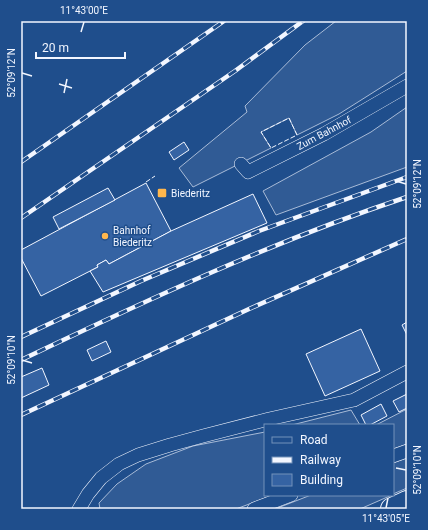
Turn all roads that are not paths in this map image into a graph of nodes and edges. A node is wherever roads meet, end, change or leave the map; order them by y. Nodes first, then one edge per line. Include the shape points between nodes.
1 (407, 86) edge
2 (241, 164) dead end
3 (407, 372) edge
4 (407, 450) edge
5 (394, 456) edge
6 (288, 496) edge
7 (407, 502) edge
8 (79, 509) edge
9 (254, 509) edge
10 (392, 509) edge

1 - 2 lane, Zum Bahnhof via 321,130 248,172
3 - 8 lane via 354,400 170,444 138,455 119,464 101,478
4 - 5 lane
6 - 9 lane
7 - 10 street

